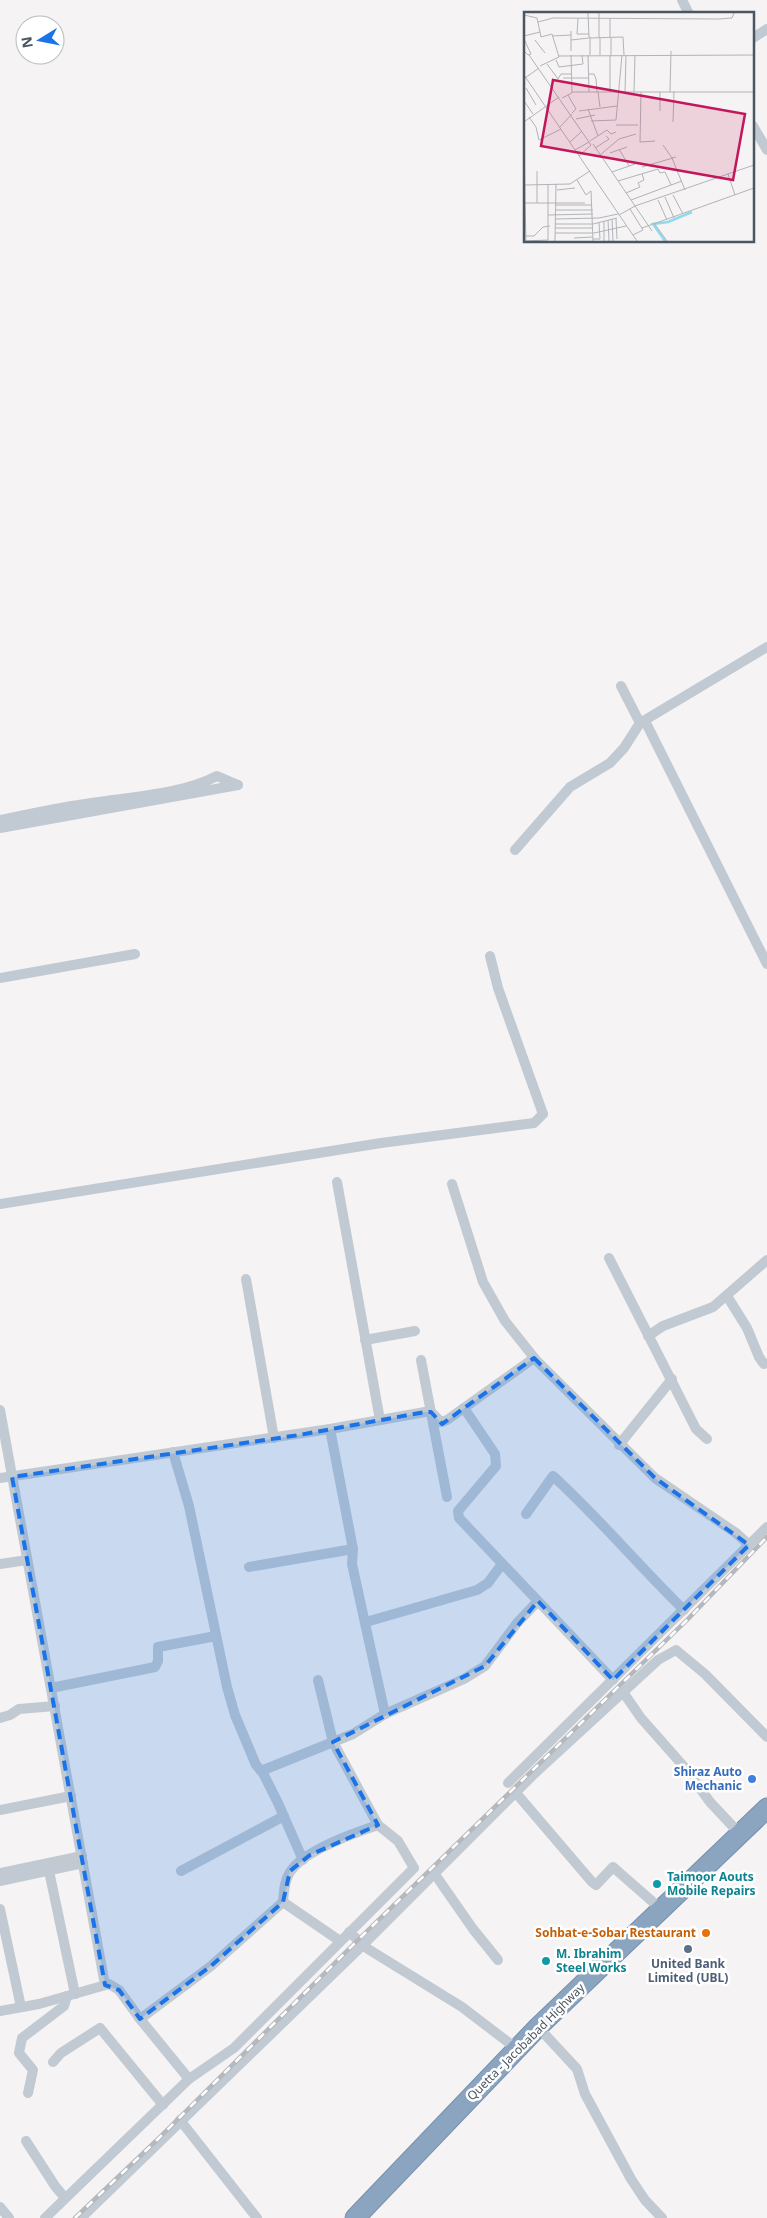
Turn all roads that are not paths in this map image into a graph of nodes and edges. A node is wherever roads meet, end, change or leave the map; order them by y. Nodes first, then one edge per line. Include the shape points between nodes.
1 (682, 0) edge
2 (688, 12) edge
3 (767, 29) edge
4 (754, 37) edge
5 (754, 128) edge
6 (767, 150) edge
7 (767, 647) edge
8 (621, 686) dead end
9 (642, 722) junction
10 (0, 820) edge
11 (0, 828) edge
12 (515, 850) dead end
13 (135, 954) dead end
14 (490, 956) dead end
15 (767, 964) edge
16 (0, 978) edge
17 (338, 1182) dead end
18 (452, 1184) dead end
19 (0, 1204) edge
20 (609, 1258) dead end
21 (767, 1260) edge
22 (246, 1280) dead end
23 (727, 1296) junction
24 (415, 1331) dead end
25 (648, 1336) junction
26 (365, 1340) junction
27 (534, 1358) junction
28 (421, 1360) dead end
29 (764, 1364) dead end
30 (672, 1379) junction
31 (464, 1408) junction
32 (0, 1410) edge
33 (431, 1412) junction
34 (380, 1420) junction
35 (330, 1429) junction
36 (274, 1438) junction
37 (707, 1439) dead end
38 (619, 1445) junction
39 (173, 1452) junction
40 (12, 1477) junction
41 (0, 1478) edge
42 (446, 1497) dead end
43 (526, 1514) dead end
44 (767, 1527) edge
45 (749, 1545) junction
46 (352, 1549) junction
47 (27, 1560) junction
48 (0, 1564) edge
49 (502, 1564) junction
50 (249, 1567) dead end
51 (538, 1601) junction
52 (684, 1610) junction
53 (366, 1622) junction
54 (216, 1636) junction
55 (318, 1680) dead end
56 (613, 1680) junction
57 (51, 1688) junction
58 (623, 1692) junction
59 (55, 1706) junction
60 (385, 1714) junction
61 (0, 1718) edge
62 (767, 1737) edge
63 (333, 1742) junction
64 (261, 1771) junction
65 (508, 1783) dead end
66 (516, 1793) junction
67 (71, 1796) junction
68 (767, 1808) edge
69 (0, 1810) edge
70 (284, 1816) junction
71 (378, 1825) junction
72 (740, 1834) junction
73 (83, 1860) junction
74 (303, 1860) junction
75 (49, 1871) junction
76 (181, 1871) dead end
77 (0, 1873) edge
78 (434, 1874) junction
79 (0, 1881) edge
80 (283, 1902) junction
81 (0, 1909) edge
82 (662, 1910) junction
83 (349, 1932) junction
84 (340, 1941) junction
85 (364, 1944) junction
86 (498, 1960) dead end
87 (105, 1985) junction
88 (71, 1995) junction
89 (21, 2007) junction
90 (0, 2011) edge
91 (140, 2019) junction
92 (538, 2027) junction
93 (517, 2049) junction
94 (53, 2062) dead end
95 (189, 2079) junction
96 (28, 2093) dead end
97 (163, 2105) junction
98 (180, 2120) junction
99 (26, 2141) dead end
100 (65, 2198) junction
101 (0, 2207) edge
102 (9, 2218) edge
103 (45, 2218) edge
104 (82, 2218) edge
105 (257, 2218) edge
106 (355, 2218) edge
107 (662, 2218) edge

1 - 2 street
3 - 4 street
5 - 6 street
7 - 9 street
8 - 9 street
9 - 12 street via 610,763 570,787
9 - 15 street
10 - 11 street via 129,799 202,783 217,776 238,785
13 - 16 street
14 - 19 street via 498,988 543,1114 534,1123 381,1143
17 - 26 street
18 - 27 street via 483,1282 504,1321
20 - 25 street
21 - 23 street
22 - 36 street
23 - 25 street via 713,1307 663,1326
23 - 29 street
24 - 26 street
25 - 30 street
26 - 34 street
27 - 31 street
27 - 38 street
28 - 33 street
30 - 37 street via 696,1429
30 - 38 street
31 - 33 street via 441,1422
31 - 49 street via 495,1454 496,1466 458,1511 459,1518
32 - 40 street
33 - 34 street
33 - 42 street
34 - 35 street
35 - 36 street
35 - 46 street
36 - 39 street
38 - 45 street via 655,1478 736,1532
39 - 40 street
39 - 54 street via 189,1506
40 - 41 street
40 - 47 street
43 - 52 street via 553,1476 589,1508 640,1567
44 - 45 street
45 - 52 street
46 - 50 street
46 - 53 street via 352,1564
47 - 48 street
47 - 57 street
49 - 51 street
49 - 53 street via 488,1583 477,1590
51 - 56 street
51 - 60 street via 485,1666 464,1679
52 - 56 street
53 - 60 street via 377,1688
54 - 57 street via 158,1647 155,1667
54 - 64 street via 235,1715
55 - 63 street
56 - 65 street
57 - 59 street
58 - 62 street via 658,1660 676,1650 705,1674
58 - 66 street
58 - 72 street via 710,1802
59 - 61 street via 19,1709
59 - 67 street
60 - 63 street
63 - 64 street
63 - 71 street
64 - 70 street
66 - 78 street
66 - 82 street via 592,1882 596,1885 613,1867
67 - 69 street
67 - 73 street
68 - 72 highway, Quetta - Jacobabad Highway
70 - 74 street
70 - 76 street
71 - 74 street via 350,1834
71 - 83 street via 398,1841 414,1868
72 - 82 highway, Quetta - Jacobabad Highway
73 - 75 street
73 - 77 street
73 - 87 street
74 - 80 street via 290,1871 284,1884
75 - 79 street
75 - 88 street
78 - 85 street
78 - 86 street
80 - 84 street
80 - 91 street via 211,1966
81 - 89 street
82 - 92 highway, Quetta - Jacobabad Highway
83 - 84 street
83 - 85 street
84 - 95 street via 234,2048
85 - 93 street via 462,2007
85 - 98 street
87 - 88 street
87 - 91 street via 119,1990
88 - 89 street
88 - 96 street via 64,2006 22,2038 19,2053 33,2070
89 - 90 street
91 - 95 street
92 - 93 highway, Quetta - Jacobabad Highway
92 - 107 street via 577,2069 585,2094 631,2179
93 - 106 highway, Quetta - Jacobabad Highway
94 - 97 street via 61,2053 100,2028
95 - 97 street
97 - 100 street
98 - 104 street
98 - 105 street
99 - 100 street
100 - 103 street
101 - 102 street

